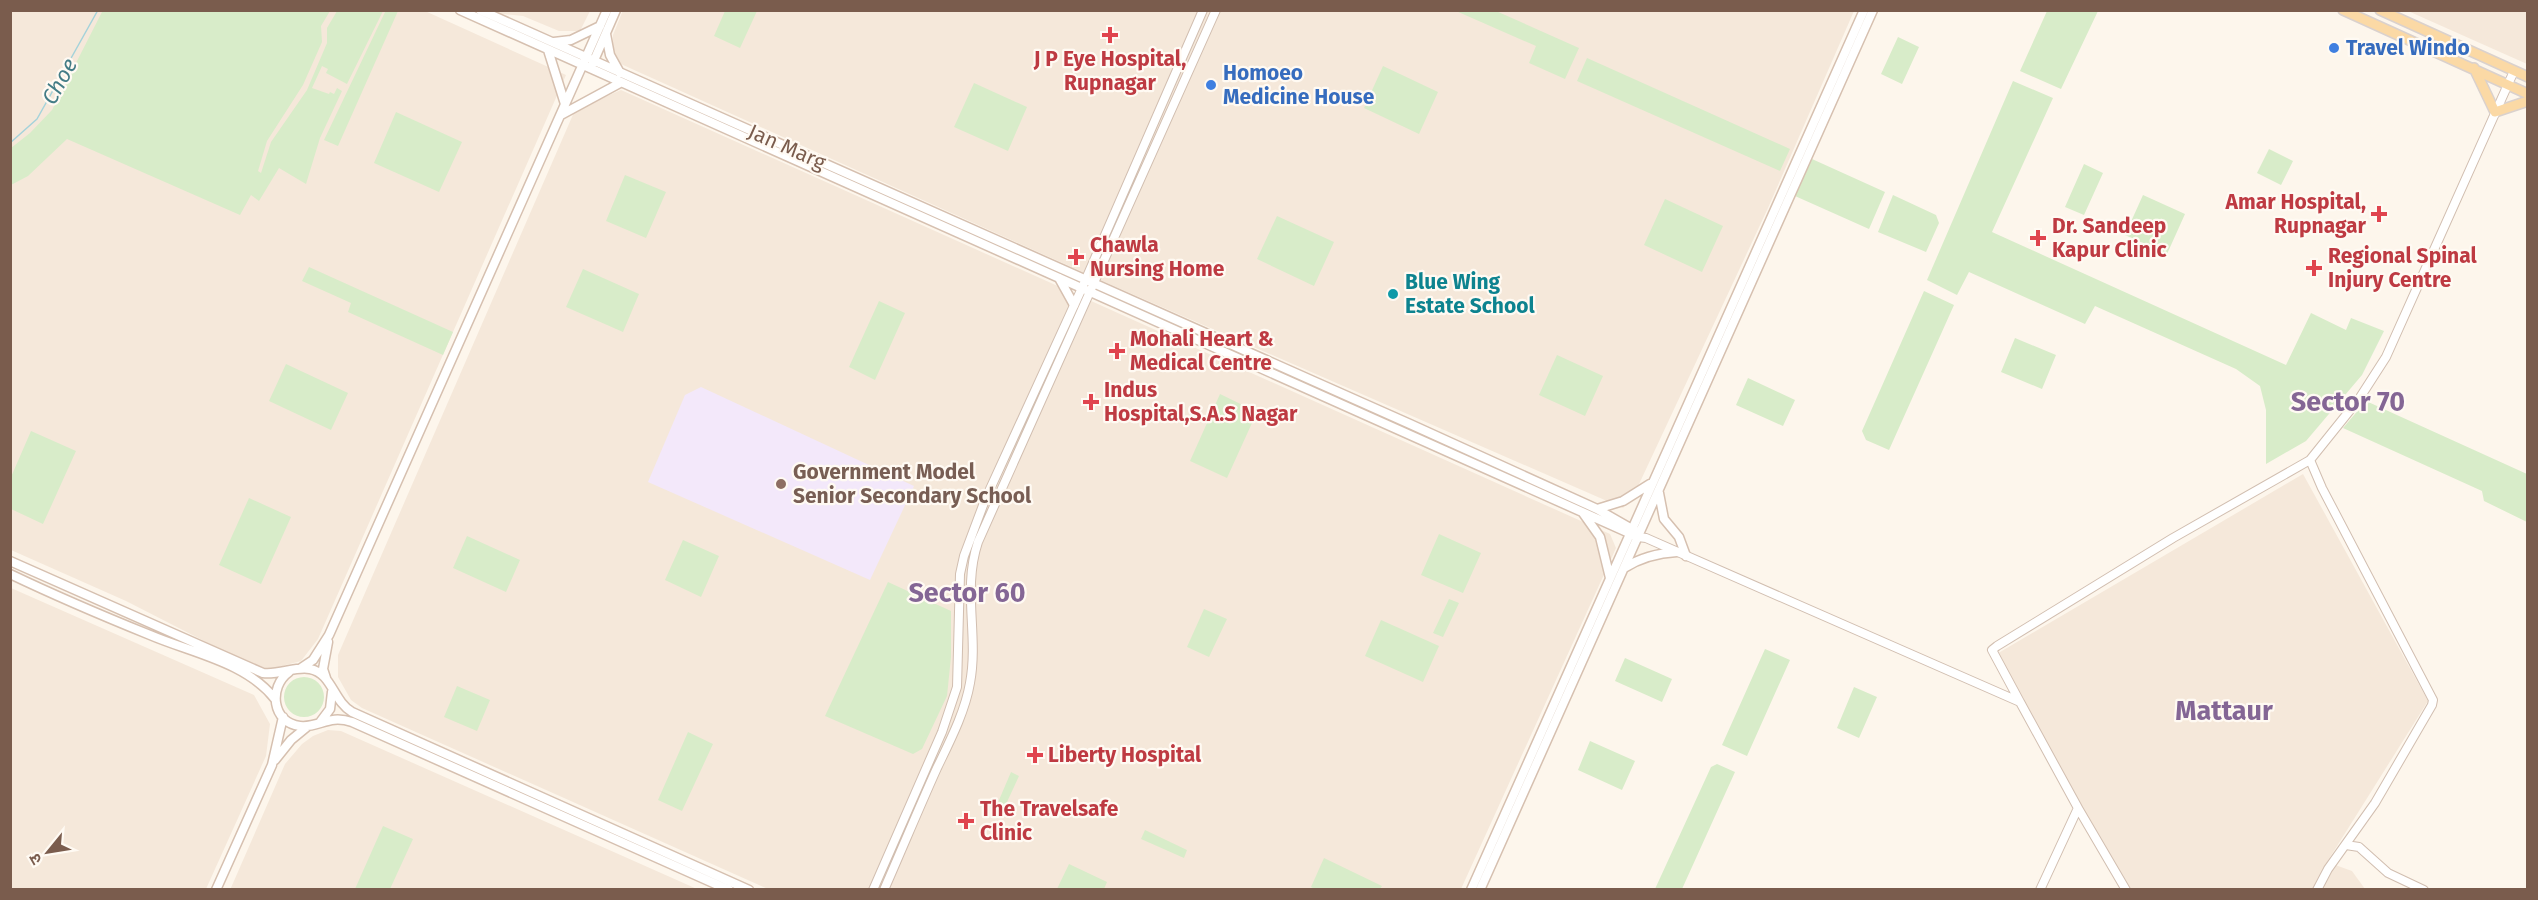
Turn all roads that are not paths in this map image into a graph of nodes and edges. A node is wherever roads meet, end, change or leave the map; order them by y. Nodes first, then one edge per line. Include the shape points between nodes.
1 (460, 10) edge
2 (480, 10) edge
3 (607, 10) edge
4 (616, 10) edge
5 (1203, 10) edge
6 (1216, 10) edge
7 (1864, 10) edge
8 (1873, 10) edge
9 (2343, 10) edge
10 (2380, 10) edge
11 (603, 29) junction
12 (549, 46) junction
13 (587, 64) junction
14 (2474, 68) junction
15 (2514, 71) junction
16 (2528, 77) edge
17 (620, 78) junction
18 (2508, 84) junction
19 (2528, 94) edge
20 (2528, 101) edge
21 (566, 104) junction
22 (2495, 112) junction
23 (561, 115) junction
24 (1059, 278) junction
25 (1083, 284) junction
26 (1092, 288) junction
27 (1074, 305) junction
28 (2310, 460) junction
29 (1656, 485) junction
30 (1597, 509) junction
31 (1580, 510) junction
32 (1637, 534) junction
33 (1681, 554) junction
34 (10, 561) edge
35 (1623, 568) junction
36 (10, 574) edge
37 (1611, 578) junction
38 (329, 636) junction
39 (301, 668) junction
40 (289, 672) junction
41 (326, 678) junction
42 (332, 689) junction
43 (275, 699) junction
44 (2020, 702) junction
45 (283, 717) junction
46 (320, 721) junction
47 (308, 726) junction
48 (272, 765) junction
49 (2078, 808) junction
50 (2346, 845) junction
51 (216, 890) edge
52 (729, 890) edge
53 (749, 890) edge
54 (873, 890) edge
55 (884, 890) edge
56 (1472, 890) edge
57 (1480, 890) edge
58 (2040, 890) edge
59 (2126, 890) edge
60 (2317, 890) edge
61 (2424, 890) edge

1 - 12 main road
2 - 12 main road
3 - 11 main road
4 - 11 main road
5 - 25 street
6 - 26 street
7 - 29 main road
8 - 29 main road
9 - 14 main road
10 - 15 main road
11 - 12 main road
11 - 13 main road
11 - 17 main road
12 - 13 main road
12 - 21 main road
13 - 17 main road
13 - 21 main road
14 - 18 main road
14 - 22 main road
15 - 16 main road
15 - 18 street
17 - 23 main road
17 - 24 main road
17 - 25 main road, Jan Marg
18 - 19 main road
18 - 22 street
20 - 22 main road
21 - 23 main road
22 - 28 street via 2386,357 2359,399
23 - 38 main road
24 - 25 main road
24 - 27 main road
25 - 26 main road
25 - 27 street
26 - 30 main road
26 - 31 main road
26 - 55 street via 978,542 970,585 969,691
27 - 54 street via 985,500 964,556 958,589 957,687 942,732
28 - 44 street via 2173,538 1992,650
28 - 50 street via 2326,498 2433,700 2405,753
29 - 30 main road
29 - 32 main road
29 - 33 main road via 1662,513 1679,537
30 - 32 main road
31 - 32 main road
31 - 37 main road via 1600,537
32 - 33 street
32 - 35 main road
32 - 37 main road
33 - 35 main road via 1651,556
33 - 44 street
34 - 40 main road via 263,673
35 - 57 main road
36 - 43 main road via 152,637 213,659 259,681
37 - 56 main road
38 - 39 main road via 313,660
38 - 41 main road via 323,669
39 - 40 main road
39 - 41 main road
40 - 43 main road via 277,686
41 - 42 main road
42 - 46 main road via 332,705
42 - 53 main road via 341,704 358,715
43 - 45 main road
44 - 49 street
45 - 47 main road via 294,725
45 - 48 main road
46 - 47 main road
46 - 52 main road via 352,722
47 - 48 main road
48 - 51 main road
49 - 58 street
49 - 59 street
50 - 60 street
50 - 61 street via 2359,847 2388,873

